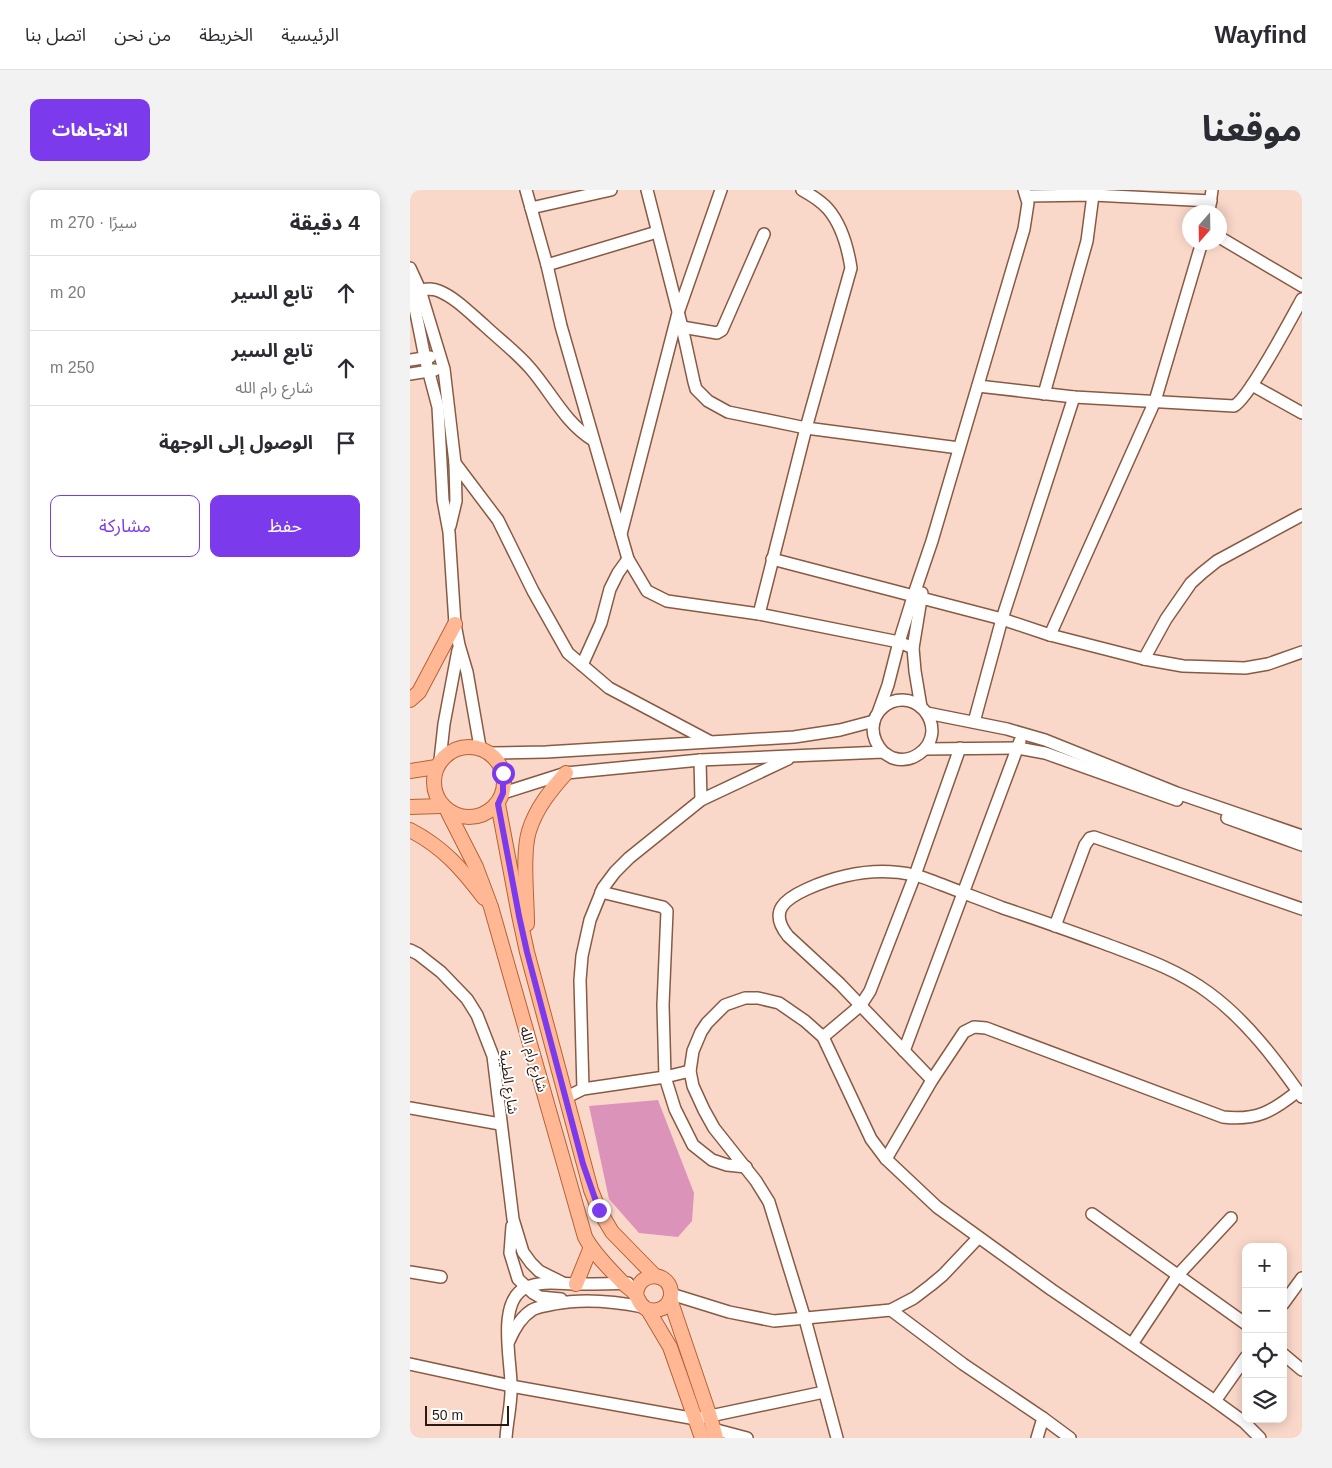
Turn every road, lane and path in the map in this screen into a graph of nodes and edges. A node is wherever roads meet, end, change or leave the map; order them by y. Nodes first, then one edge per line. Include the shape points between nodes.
1 (526, 190) edge
2 (611, 190) edge
3 (647, 190) edge
4 (721, 190) edge
5 (802, 190) edge
6 (1025, 193) edge
7 (1093, 195) junction
8 (1211, 201) edge
9 (531, 208) junction
10 (657, 232) junction
11 (764, 234) dead end
12 (1227, 241) edge
13 (1200, 250) edge
14 (547, 265) junction
15 (410, 268) edge
16 (410, 283) edge
17 (1302, 286) edge
18 (420, 290) junction
19 (1302, 300) edge
20 (678, 313) junction
21 (682, 327) junction
22 (439, 355) junction
23 (425, 358) junction
24 (410, 360) edge
25 (444, 369) junction
26 (429, 371) junction
27 (410, 374) edge
28 (1252, 385) junction
29 (978, 386) junction
30 (1044, 394) junction
31 (1074, 397) junction
32 (1154, 401) junction
33 (1302, 413) edge
34 (806, 428) junction
35 (593, 440) junction
36 (959, 448) junction
37 (455, 463) junction
38 (1302, 515) edge
39 (449, 532) junction
40 (621, 534) junction
41 (628, 558) junction
42 (772, 559) junction
43 (917, 598) junction
44 (759, 614) junction
45 (1002, 619) junction
46 (455, 624) junction
47 (1050, 635) junction
48 (898, 642) junction
49 (459, 645) junction
50 (913, 648) junction
51 (1302, 652) edge
52 (1144, 659) junction
53 (582, 665) junction
54 (410, 700) edge
55 (924, 710) junction
56 (876, 716) junction
57 (974, 722) junction
58 (1023, 734) junction
59 (709, 741) junction
60 (960, 748) junction
61 (1018, 748) junction
62 (925, 749) junction
63 (485, 750) junction
64 (883, 752) junction
65 (792, 756) junction
66 (700, 760) junction
67 (438, 763) junction
68 (410, 771) edge
69 (566, 773) junction
70 (500, 798) junction
71 (701, 800) junction
72 (410, 807) edge
73 (445, 809) junction
74 (410, 830) edge
75 (1302, 836) edge
76 (1302, 845) edge
77 (915, 875) junction
78 (601, 892) junction
79 (963, 893) junction
80 (491, 907) junction
81 (1302, 909) edge
82 (1055, 926) junction
83 (410, 950) edge
84 (527, 952) junction
85 (861, 1005) junction
86 (823, 1036) junction
87 (904, 1051) junction
88 (690, 1071) junction
89 (665, 1077) junction
90 (932, 1080) junction
91 (583, 1089) junction
92 (1300, 1094) edge
93 (566, 1097) junction
94 (410, 1108) edge
95 (500, 1124) junction
96 (886, 1159) junction
97 (746, 1166) junction
98 (1092, 1214) dead end
99 (1231, 1218) dead end
100 (512, 1219) junction
101 (978, 1238) junction
102 (591, 1247) junction
103 (410, 1272) edge
104 (1178, 1275) junction
105 (655, 1276) junction
106 (441, 1277) dead end
107 (1302, 1278) edge
108 (561, 1282) junction
109 (623, 1283) junction
110 (576, 1284) junction
111 (526, 1287) junction
112 (670, 1297) junction
113 (642, 1299) junction
114 (1287, 1299) edge
115 (572, 1301) junction
116 (890, 1310) junction
117 (805, 1319) junction
118 (1242, 1321) edge
119 (508, 1344) junction
120 (1132, 1344) junction
121 (1287, 1357) edge
122 (1242, 1363) edge
123 (410, 1364) edge
124 (1302, 1370) edge
125 (511, 1386) junction
126 (824, 1392) junction
127 (1215, 1401) junction
128 (1043, 1418) junction
129 (709, 1426) edge
130 (506, 1438) edge
131 (702, 1438) edge
132 (747, 1438) edge
133 (837, 1438) edge
134 (1037, 1438) edge
135 (1070, 1438) edge
136 (1260, 1438) edge

1 - 9 street
2 - 9 street
3 - 10 street
4 - 20 street
5 - 34 street via 827,208 834,218 851,268
6 - 7 street
6 - 29 street via 1028,211 1024,229
7 - 8 street
7 - 30 street via 1087,241
9 - 14 street
10 - 14 street
10 - 20 street
11 - 21 street via 722,330 717,333
12 - 17 street
13 - 32 street
14 - 35 street
15 - 18 street
16 - 23 street
18 - 22 street
18 - 35 street via 428,288 444,294 463,307 516,353 573,425
19 - 28 street
20 - 21 street
20 - 40 street
21 - 34 street via 696,389 708,402 728,412
22 - 23 street
22 - 25 street
23 - 24 street
23 - 26 street
25 - 26 street
25 - 37 street
26 - 27 street
26 - 39 street via 438,407 443,500
28 - 32 street via 1234,406
28 - 33 street
29 - 30 street
29 - 36 street
30 - 31 street
31 - 32 street
31 - 45 street
32 - 47 street
34 - 36 street
34 - 42 street
35 - 40 street
36 - 43 street
37 - 39 street via 456,501
37 - 53 street via 498,520 568,653
38 - 52 street via 1217,561 1202,573 1166,619
39 - 46 street
40 - 41 street
41 - 44 street via 646,591 658,598
41 - 53 street via 610,588 601,623
42 - 43 street
42 - 44 street
43 - 45 street
43 - 48 street
43 - 50 street
44 - 48 street
45 - 47 street
45 - 57 street
46 - 49 street
46 - 54 main road via 419,692
47 - 52 street
48 - 50 street
48 - 56 street via 888,685
49 - 63 street
49 - 67 street
50 - 55 street
51 - 52 street via 1245,668 1183,666
53 - 59 street via 609,688
55 - 56 street via 911,701 899,700 888,704
55 - 57 street
55 - 62 street via 932,731
56 - 59 street via 840,730 794,737
56 - 64 street via 873,738
57 - 58 street
58 - 61 street
58 - 75 street
59 - 63 street via 546,752
60 - 61 street
60 - 62 street
60 - 77 street
61 - 76 street via 1045,753
61 - 79 street
62 - 64 street via 904,759 893,758
63 - 67 main road via 457,749
63 - 70 main road via 503,773
64 - 65 street
65 - 66 street
65 - 71 street
66 - 69 street
66 - 71 street
67 - 68 main road
67 - 73 main road via 434,787 436,797
69 - 70 street
69 - 84 main road via 536,812 529,832 526,849
70 - 73 main road via 490,810 473,817
70 - 84 main road, شارع رام الله
71 - 78 street via 629,858
72 - 73 main road
73 - 80 main road, شارع رام الله via 476,867
74 - 80 main road via 447,854
77 - 79 street
77 - 85 street via 870,991
77 - 85 street via 848,874 792,896 779,913 780,927 788,936
78 - 89 street via 666,911
78 - 91 street via 590,920 582,956
79 - 82 street
79 - 87 street
80 - 102 main road, شارع رام الله via 580,1222
81 - 82 street via 1094,837 1085,845
82 - 92 street via 1152,961 1209,993 1251,1032
83 - 95 street, شارع الطيبة via 441,972 468,999 477,1015 493,1056
84 - 93 main road, شارع رام الله
85 - 86 street
85 - 87 street
86 - 88 street via 779,1003 744,998 719,1010 701,1032
86 - 96 street via 871,1139
87 - 90 street
88 - 89 street
88 - 97 street via 693,1086 714,1128
89 - 91 street
89 - 97 street via 675,1109 693,1145 712,1160
90 - 92 street via 964,1032 974,1027 986,1028 1223,1117 1239,1119 1261,1115
90 - 96 street
91 - 93 street
93 - 105 main road, شارع رام الله via 599,1210 612,1232
94 - 95 street
95 - 100 street, شارع الطيبة
96 - 101 street via 932,1203
97 - 117 street via 769,1202
98 - 104 street
99 - 104 street
100 - 108 street, شارع الطيبة via 523,1252 531,1263
100 - 111 street, شارع الطيبة via 510,1254 518,1279
101 - 116 street via 931,1285
101 - 120 street
102 - 109 main road, شارع رام الله
102 - 110 main road
103 - 106 street
104 - 118 street
104 - 120 street
105 - 112 main road via 664,1279 669,1286
105 - 113 main road via 646,1277
107 - 114 street
108 - 110 street
108 - 111 street
109 - 110 street
109 - 113 main road, شارع رام الله
111 - 115 street via 540,1297
111 - 119 street via 515,1298 508,1317
112 - 113 main road via 661,1309
112 - 117 street via 759,1319
112 - 129 main road, شارع رام الله
113 - 115 street
113 - 129 main road, شارع رام الله
115 - 119 street via 531,1311 515,1327
116 - 117 street
116 - 128 street
117 - 126 street
119 - 125 street
120 - 127 street
121 - 124 street
122 - 127 street
123 - 125 street
125 - 129 street
125 - 130 street
126 - 129 street
126 - 133 street
127 - 136 street
128 - 134 street
128 - 135 street
129 - 131 main road, شارع رام الله
129 - 132 street

